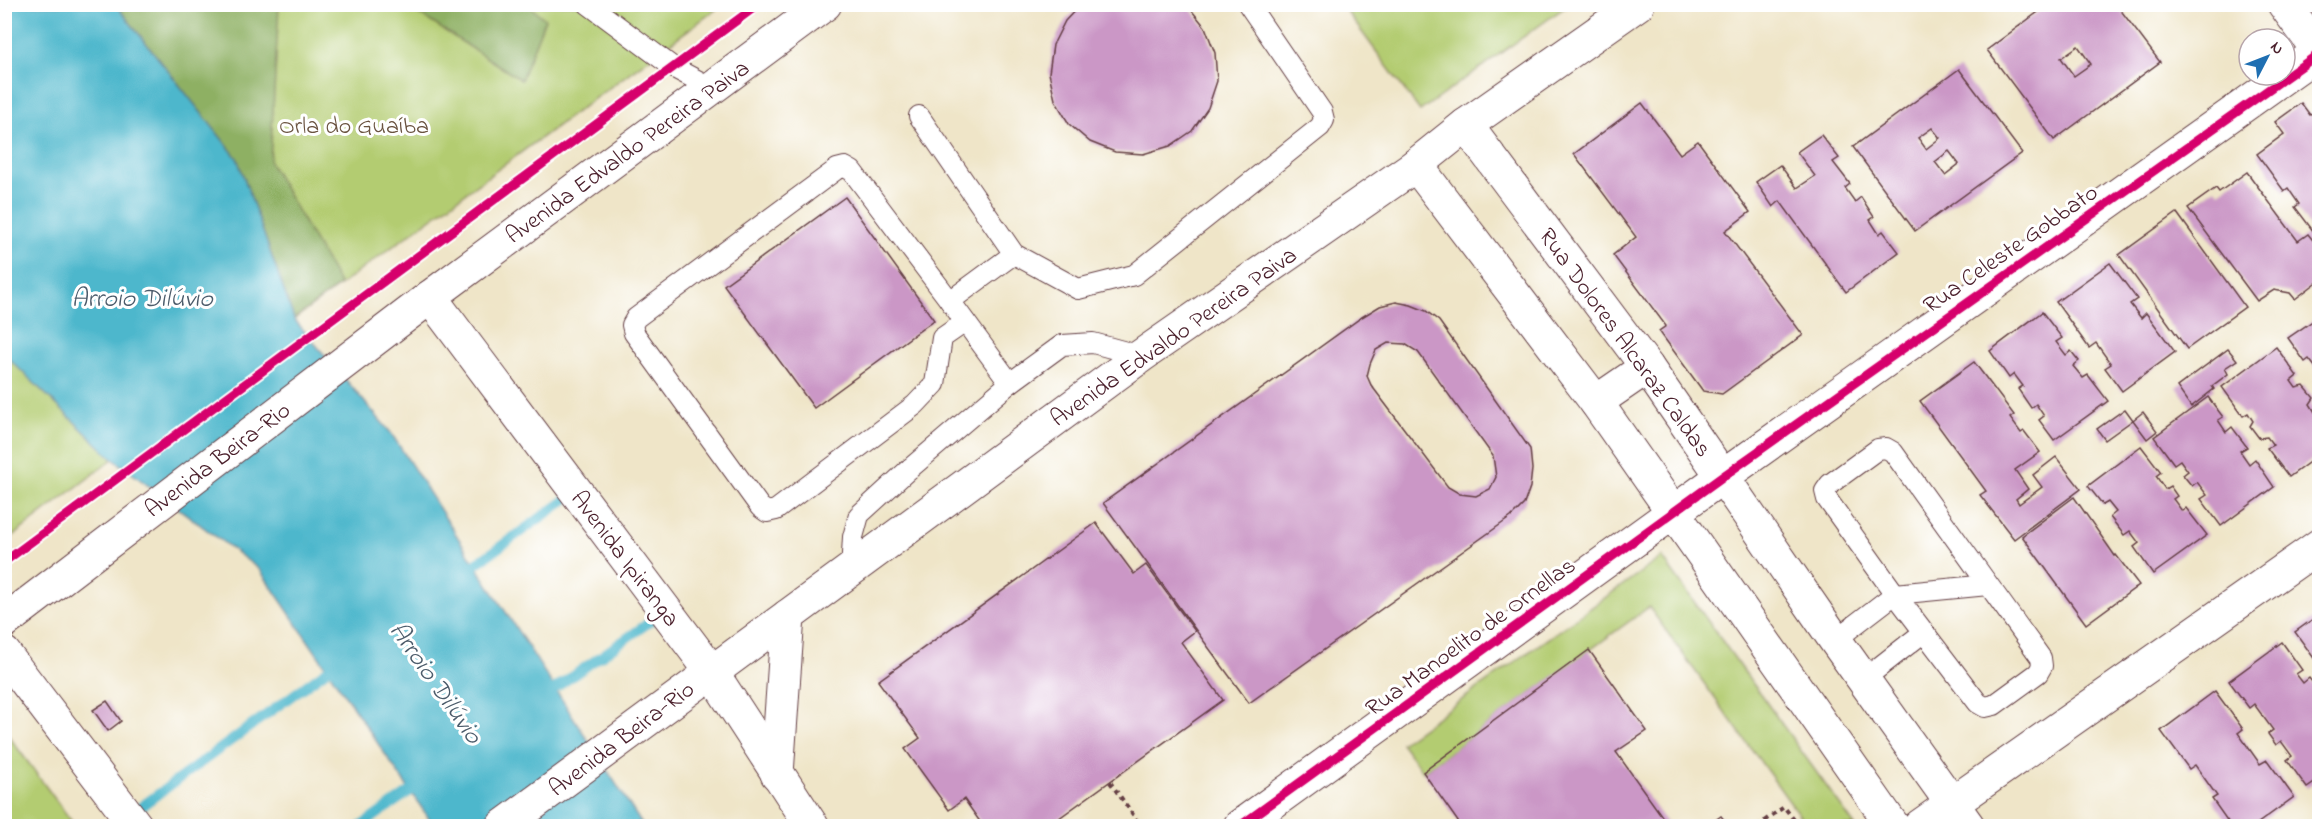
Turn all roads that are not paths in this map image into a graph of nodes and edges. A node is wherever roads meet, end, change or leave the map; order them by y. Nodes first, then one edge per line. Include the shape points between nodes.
1 (588, 4) edge
2 (825, 4) edge
3 (1248, 4) edge
4 (1638, 4) edge
5 (2284, 4) edge
6 (2319, 53) edge
7 (712, 88) junction
8 (919, 116) dead end
9 (1466, 125) junction
10 (1416, 165) junction
11 (1014, 254) junction
12 (430, 297) junction
13 (950, 301) junction
14 (965, 322) junction
15 (1141, 356) junction
16 (1647, 367) junction
17 (1010, 383) junction
18 (1596, 402) junction
19 (1722, 477) junction
20 (1674, 512) junction
21 (2319, 545) edge
22 (851, 570) junction
23 (1988, 585) junction
24 (1895, 594) junction
25 (788, 616) junction
26 (4, 622) edge
27 (1924, 632) junction
28 (1835, 640) junction
29 (4, 653) edge
30 (711, 671) junction
31 (1864, 679) junction
32 (777, 774) junction
33 (1959, 815) edge
34 (136, 826) edge
35 (503, 826) edge
36 (812, 826) edge
37 (1240, 826) edge
38 (1893, 826) edge
39 (1920, 826) edge

1 - 7 lane via 674,68
2 - 7 street, Avenida Edvaldo Pereira Paiva
3 - 11 lane via 1322,112 1324,120 1320,127 1134,275 1078,289
4 - 9 street, Avenida Edvaldo Pereira Paiva
5 - 6 street
6 - 19 street, Rua Celeste Gobbato
7 - 12 street, Avenida Edvaldo Pereira Paiva
8 - 11 lane
9 - 10 street, Avenida Edvaldo Pereira Paiva
9 - 16 street, Rua Dolores Alcaraz Caldas
10 - 15 street, Avenida Edvaldo Pereira Paiva
10 - 18 street
11 - 13 lane
12 - 26 street, Avenida Beira-Rio
12 - 30 street, Avenida Ipiranga
13 - 14 lane
13 - 14 lane via 852,171 845,167 837,169 636,318 632,325 641,343 767,512 776,510 915,405 935,384 942,338
14 - 17 lane
15 - 17 lane via 1094,343 1062,345
15 - 22 street, Avenida Edvaldo Pereira Paiva
16 - 18 street
16 - 19 street, Rua Dolores Alcaraz Caldas
17 - 22 lane via 859,515
18 - 20 street
19 - 20 street, Rua Manoelito de Ornellas
19 - 28 street, Rua Dolores Alcaraz Caldas
20 - 37 street, Rua Manoelito de Ornellas
20 - 38 street
21 - 33 street
22 - 25 street, Avenida Edvaldo Pereira Paiva
23 - 24 lane
23 - 24 lane via 1893,452 1886,448 1878,449 1825,491
23 - 27 lane via 2041,658 2038,673 1994,705 1985,707
24 - 27 lane
24 - 28 lane
25 - 30 street, Avenida Edvaldo Pereira Paiva
25 - 32 street
27 - 31 lane
28 - 31 street, Rua Dolores Alcaraz Caldas
29 - 34 street
30 - 32 street, Avenida Ipiranga
30 - 35 street, Avenida Beira-Rio
31 - 33 street, Rua Dolores Alcaraz Caldas
32 - 36 street, Avenida Ipiranga
33 - 39 street

